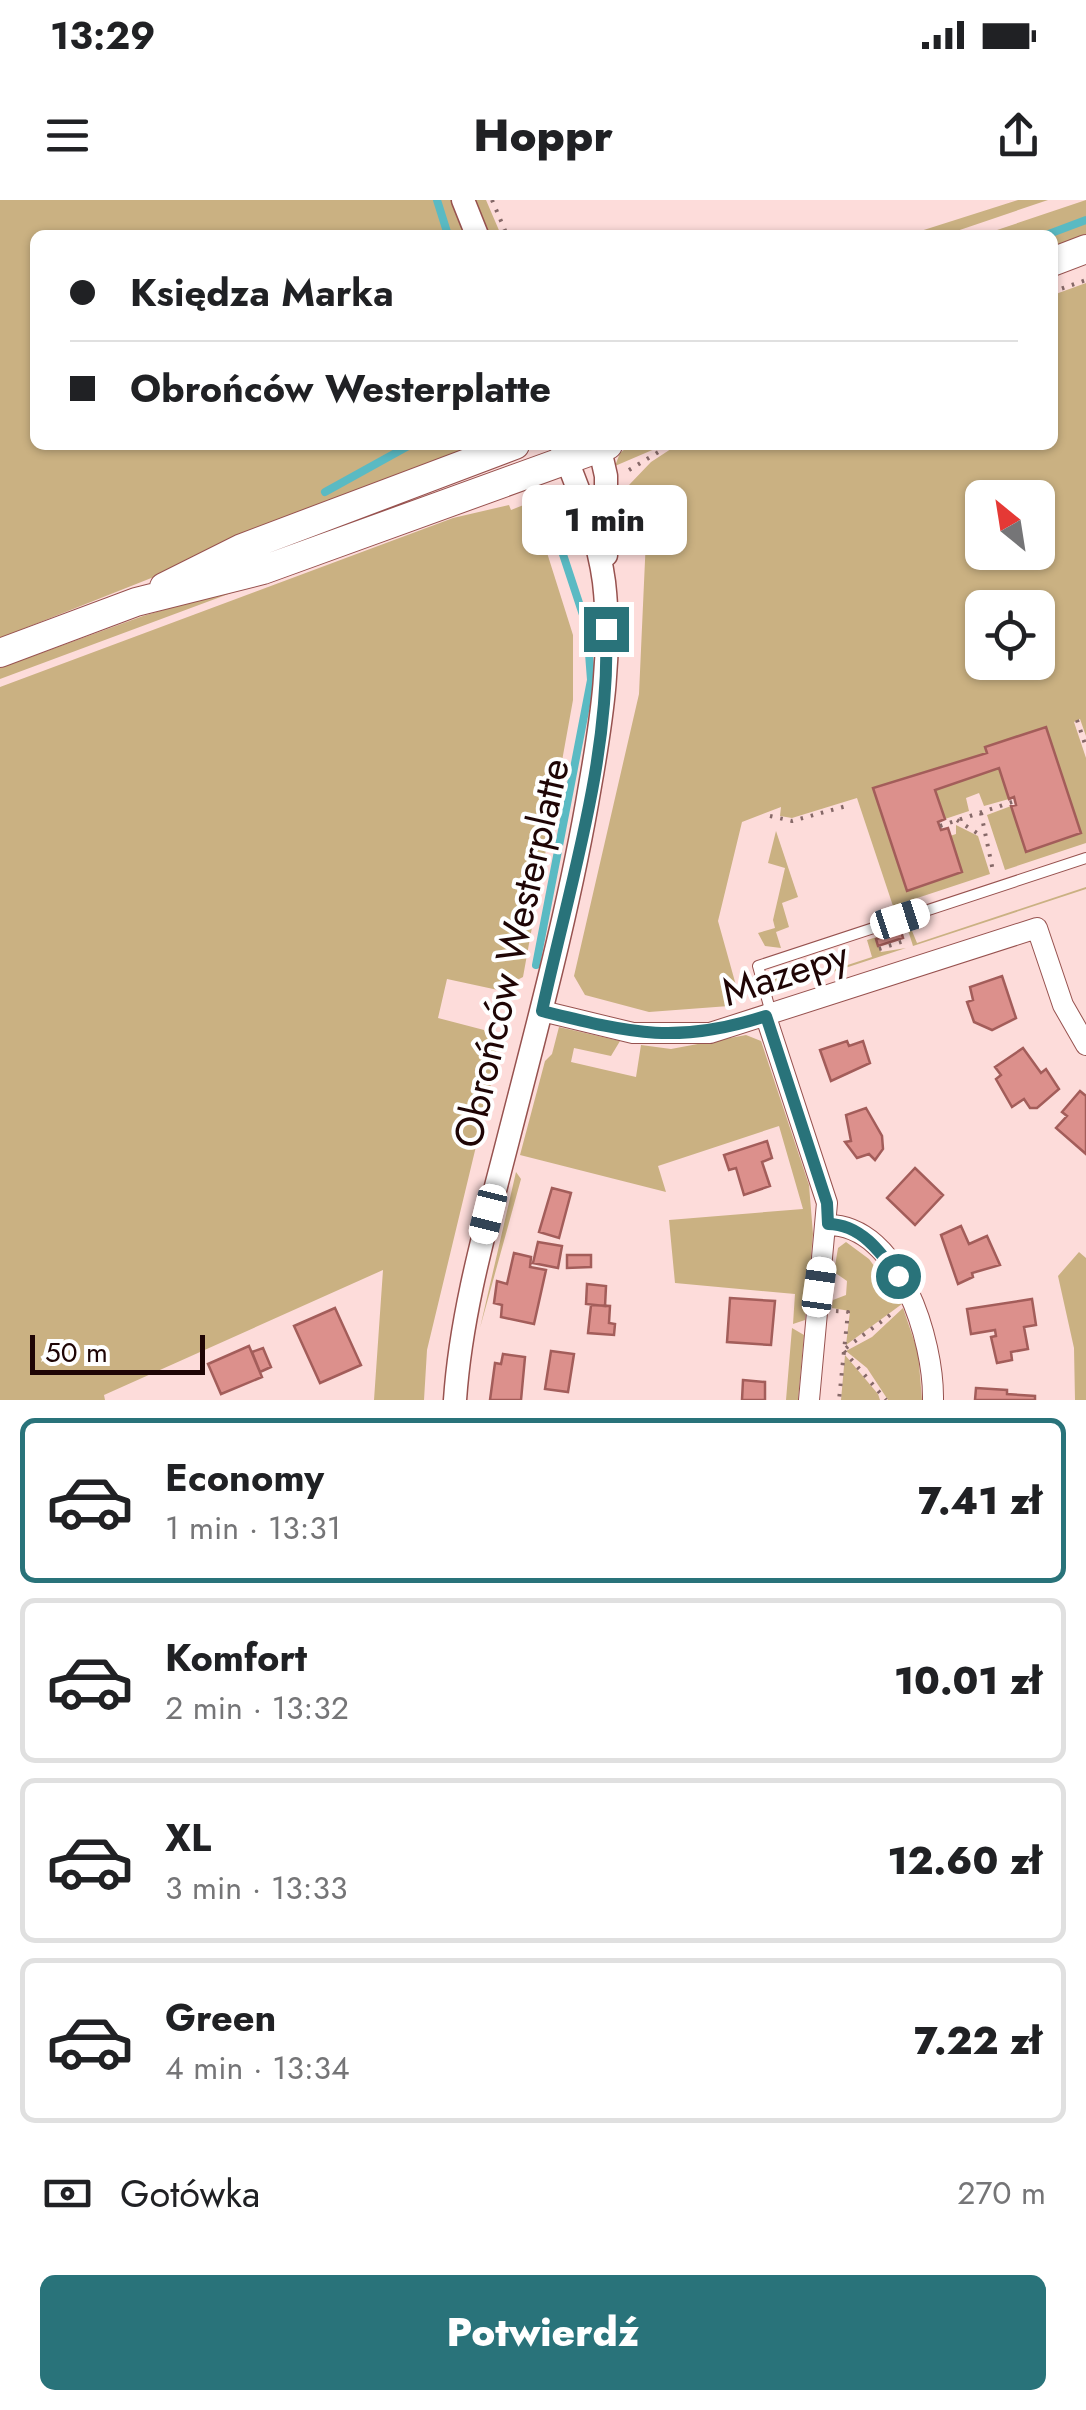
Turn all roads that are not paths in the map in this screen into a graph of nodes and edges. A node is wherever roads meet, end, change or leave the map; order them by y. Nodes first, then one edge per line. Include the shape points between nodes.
1 (464, 200) edge
2 (475, 230) edge
3 (1086, 250) edge
4 (1058, 260) edge
5 (502, 450) edge
6 (602, 450) edge
7 (564, 452) edge
8 (604, 578) junction
9 (136, 602) junction
10 (0, 653) edge
11 (1086, 858) edge
12 (542, 1011) junction
13 (769, 1016) junction
14 (1086, 1045) edge
15 (828, 1224) junction
16 (454, 1400) edge
17 (809, 1400) edge
18 (933, 1400) edge

1 - 2 street
3 - 4 main road
5 - 9 main road via 242,548
6 - 8 street, Obrońców Westerplatte
7 - 8 street, Obrońców Westerplatte
7 - 9 main road via 263,570
8 - 12 street, Obrońców Westerplatte via 608,658 602,714
9 - 10 main road
11 - 13 lane via 758,966
12 - 13 street, Mazepy via 658,1036 710,1033
12 - 16 street, Obrońców Westerplatte via 480,1247
13 - 14 street, Mazepy via 1037,928 1062,1005
13 - 15 street
15 - 17 street
15 - 18 street via 861,1234 912,1299 928,1342

